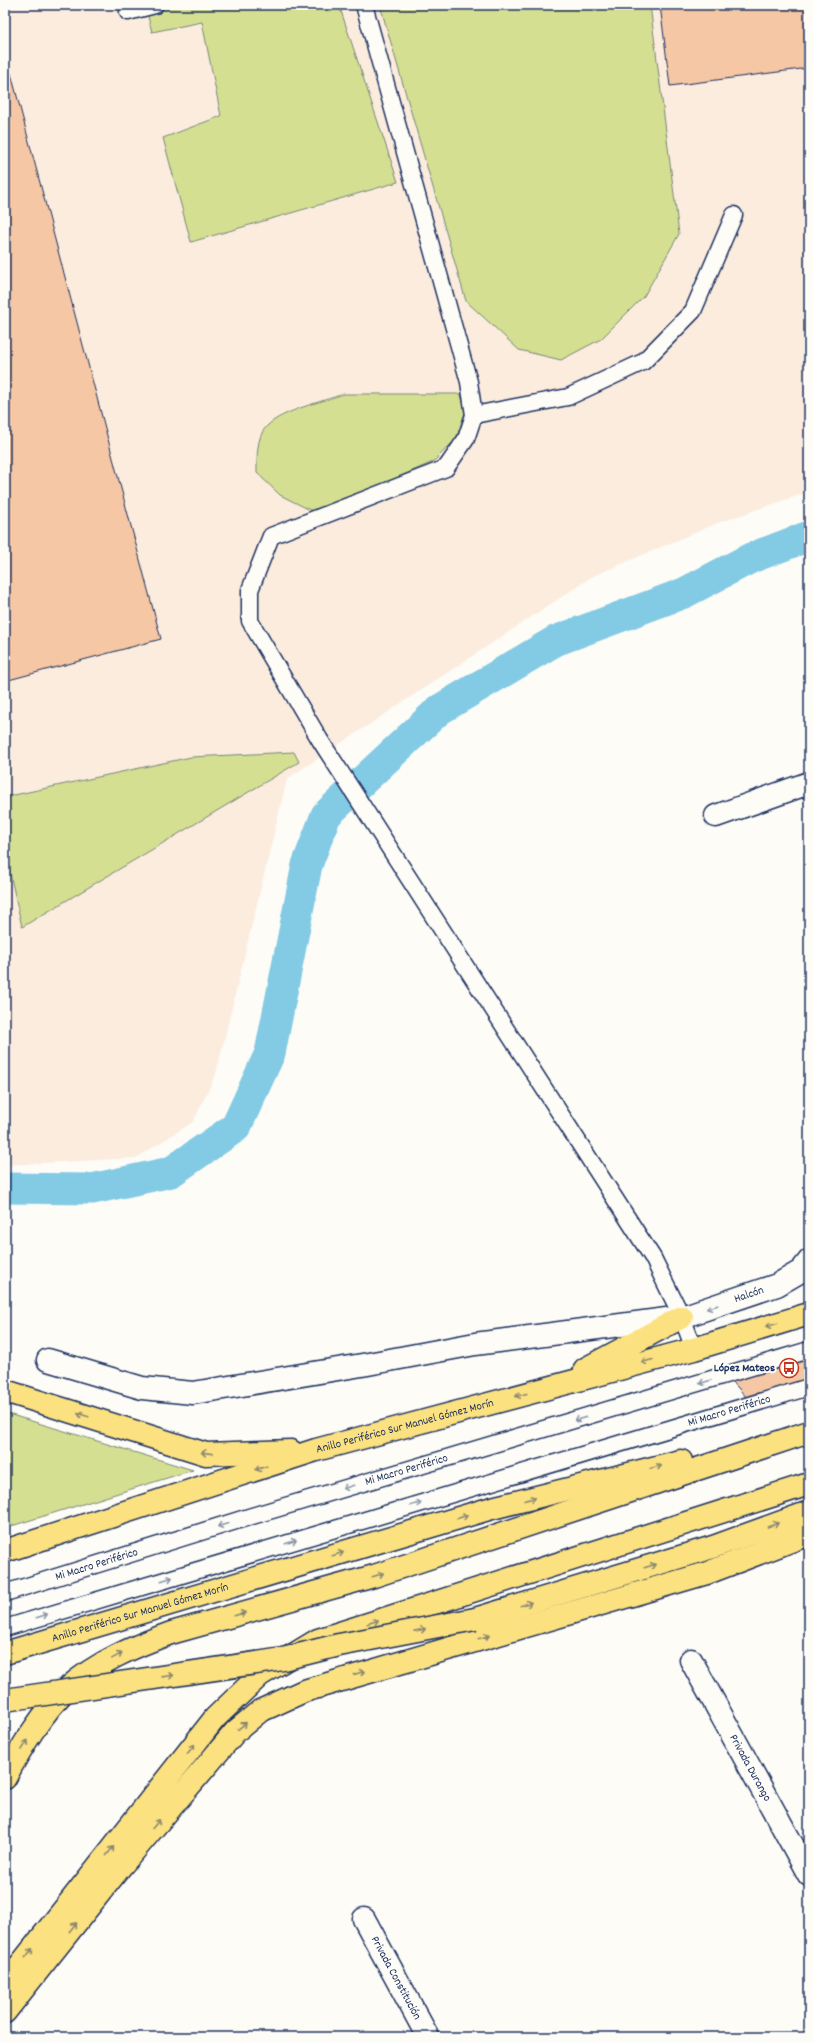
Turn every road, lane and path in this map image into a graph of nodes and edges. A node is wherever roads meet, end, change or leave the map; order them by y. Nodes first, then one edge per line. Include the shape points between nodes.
1 (155, 5) edge
2 (364, 5) edge
3 (128, 12) dead end
4 (734, 215) dead end
5 (474, 415) junction
6 (809, 783) edge
7 (716, 816) dead end
8 (809, 1261) edge
9 (809, 1314) edge
10 (682, 1316) junction
11 (694, 1349) junction
12 (809, 1350) edge
13 (48, 1360) dead end
14 (809, 1386) edge
15 (552, 1387) junction
16 (5, 1391) edge
17 (809, 1430) edge
18 (316, 1450) junction
19 (809, 1484) edge
20 (809, 1512) edge
21 (809, 1534) edge
22 (5, 1551) edge
23 (5, 1593) edge
24 (5, 1628) edge
25 (5, 1653) edge
26 (691, 1660) dead end
27 (5, 1700) edge
28 (5, 1778) edge
29 (809, 1875) edge
30 (364, 1919) dead end
31 (5, 1984) edge
32 (5, 2012) edge
33 (428, 2037) edge

1 - 3 lane
2 - 5 lane via 469,382
4 - 5 lane via 693,311 643,362 568,397
5 - 10 lane via 466,439 446,468 272,536 250,590 250,621 320,740 652,1258
6 - 7 street
8 -> 10 street, Halcón via 801,1271 777,1285
9 -> 11 highway, Anillo Periférico Sur Manuel Gómez Morín
10 - 11 lane
10 - 13 street, Halcón via 475,1344 193,1392 142,1388
10 - 15 highway
11 -> 15 highway, Anillo Periférico Sur Manuel Gómez Morín
12 -> 23 lane, Mi Macro Periférico via 259,1514
24 -> 14 lane, Mi Macro Periférico
15 -> 18 highway, Anillo Periférico Sur Manuel Gómez Morín
18 -> 16 highway via 206,1454
25 -> 17 highway, Anillo Periférico Sur Manuel Gómez Morín via 492,1508
28 -> 17 highway via 28,1739 68,1688 93,1669 145,1642 374,1576
18 -> 22 highway, Anillo Periférico Sur Manuel Gómez Morín
31 -> 19 highway via 215,1718 260,1675 318,1640
27 -> 20 highway, bridge via 283,1659 339,1645 475,1620 713,1547
32 -> 21 highway via 122,1864 212,1757 236,1731 260,1711 304,1691 707,1573
26 - 29 street, Privada Durango
30 - 33 street, Privada Constitución

